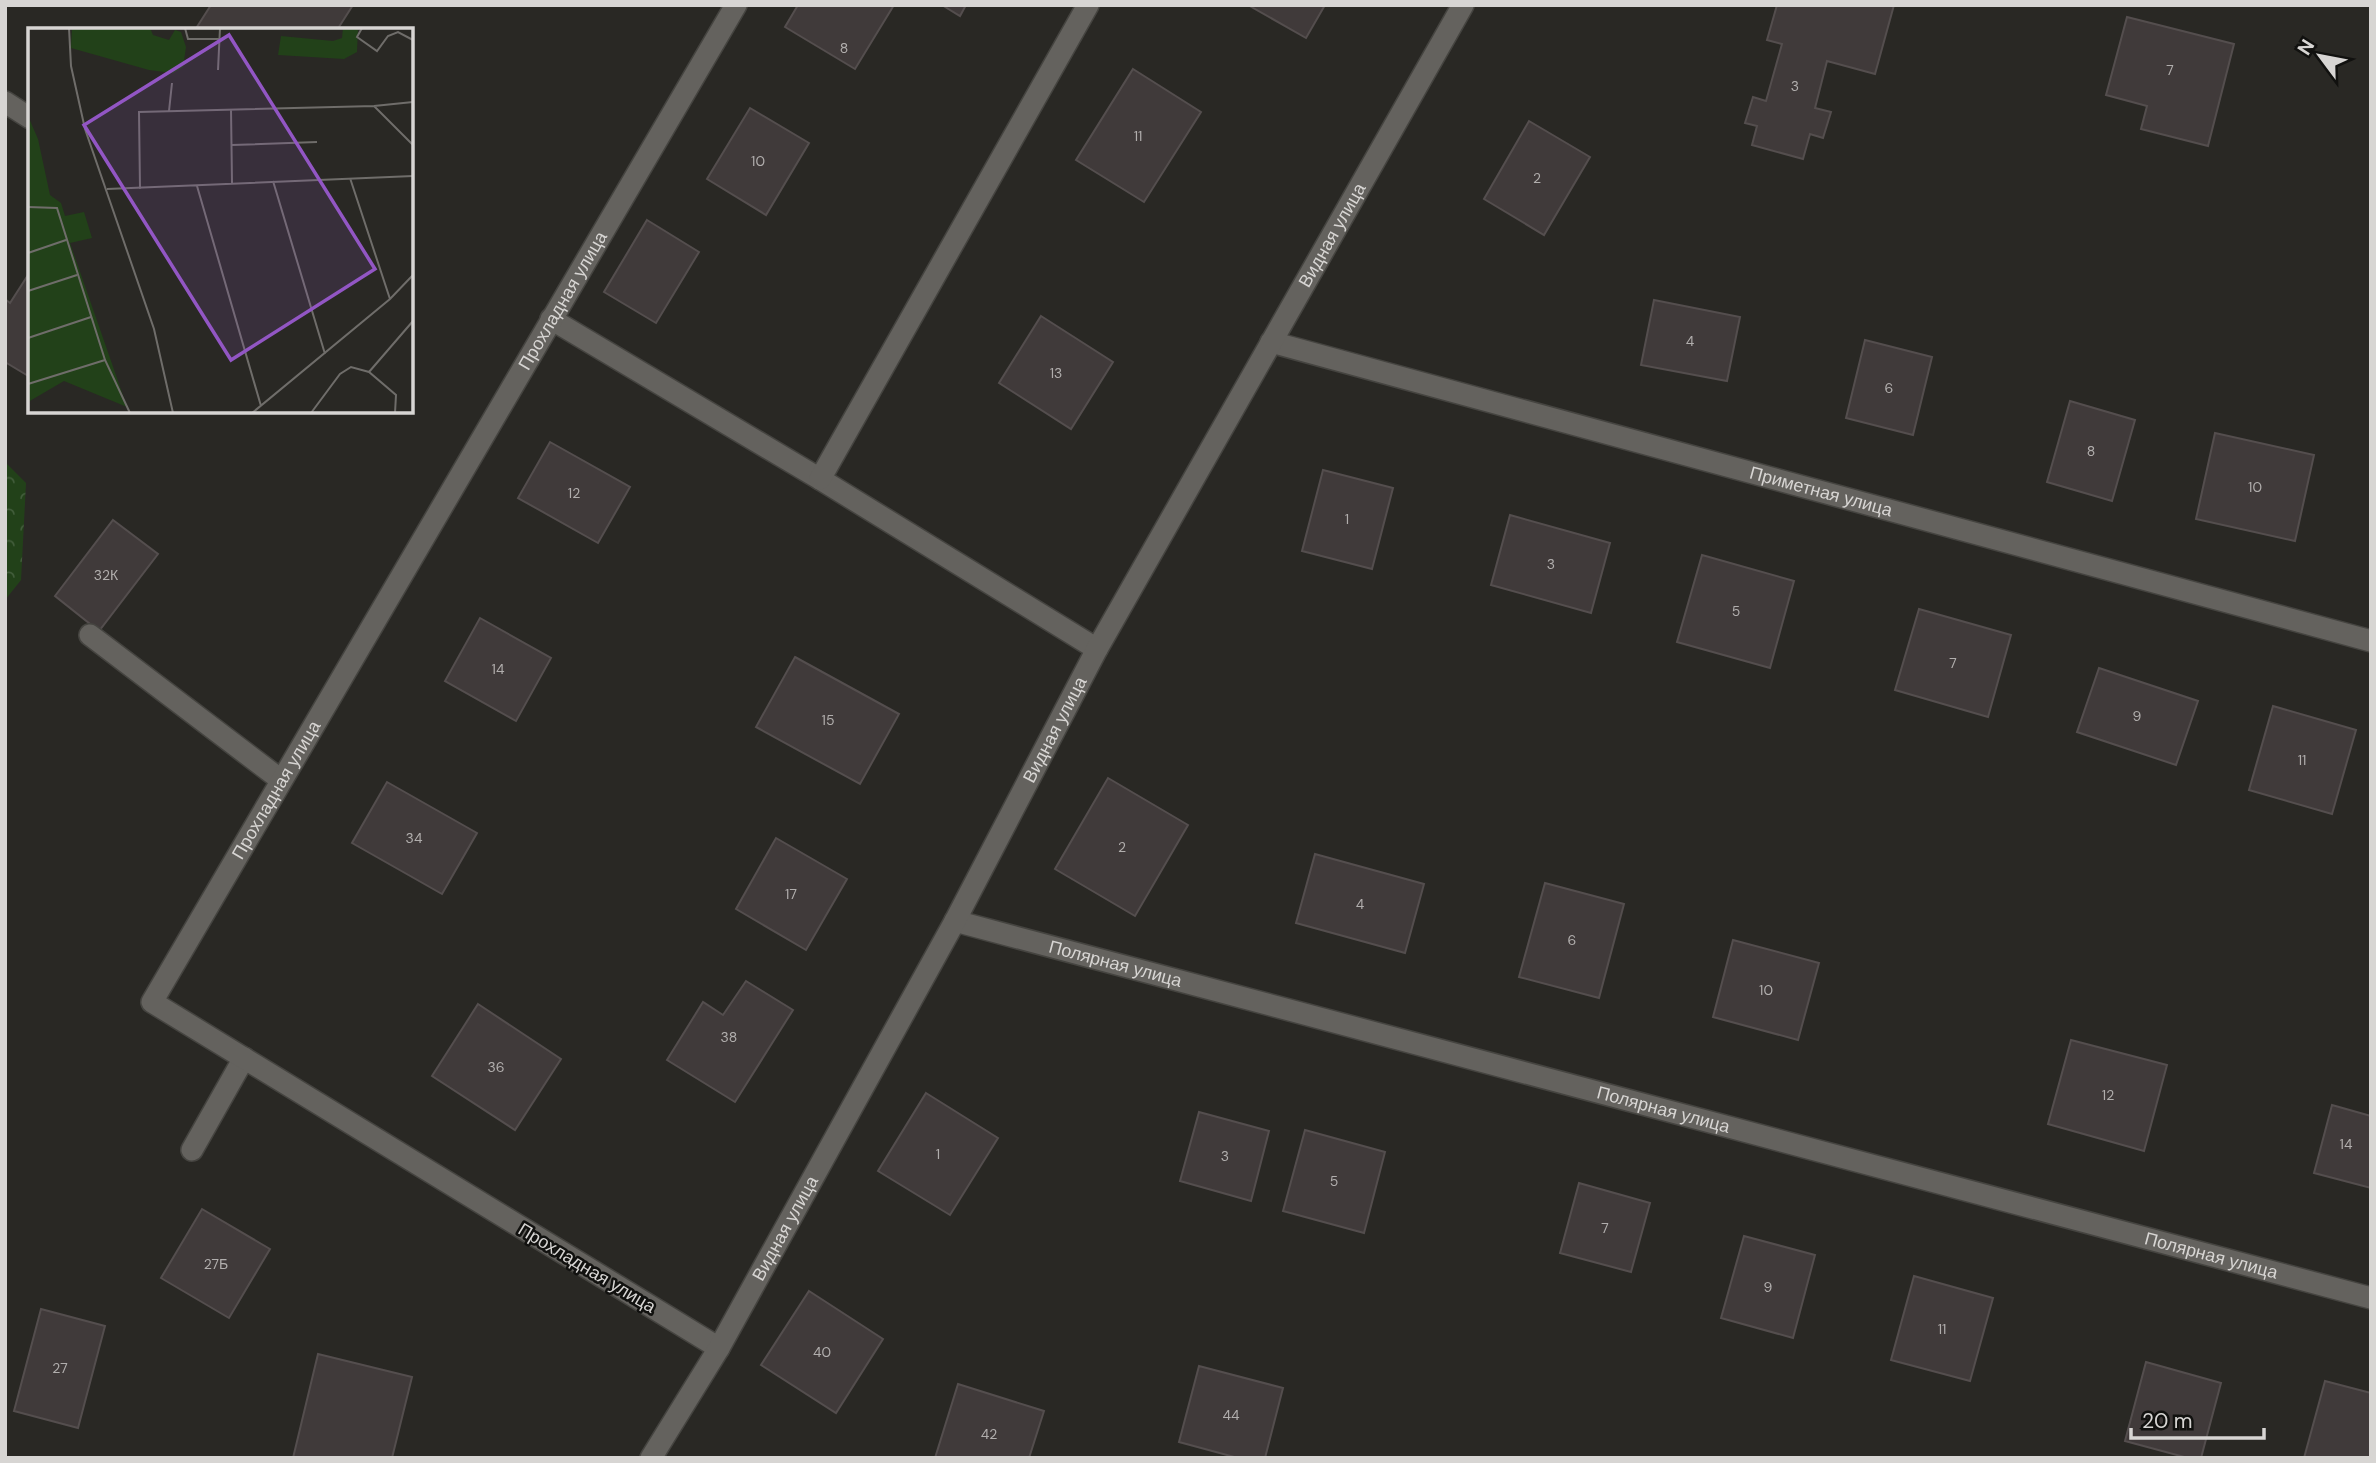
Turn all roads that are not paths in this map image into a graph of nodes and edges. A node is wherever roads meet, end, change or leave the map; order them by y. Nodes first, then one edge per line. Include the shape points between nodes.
1 (736, 5) edge
2 (1087, 5) edge
3 (1464, 5) edge
4 (5, 102) edge
5 (28, 117) edge
6 (551, 319) junction
7 (1270, 342) junction
8 (820, 479) junction
9 (90, 635) dead end
10 (2371, 641) edge
11 (1097, 649) junction
12 (281, 780) junction
13 (955, 921) junction
14 (244, 1058) junction
15 (192, 1150) dead end
16 (2371, 1298) edge
17 (719, 1348) junction
18 (651, 1458) edge

1 - 6 street, Прохладная улица
2 - 8 street
3 - 7 street, Видная улица
4 - 5 street
6 - 8 street
6 - 12 street, Прохладная улица
7 - 10 street, Приметная улица
7 - 11 street, Видная улица
8 - 11 street
9 - 12 street
11 - 13 street, Видная улица
12 - 14 street, Прохладная улица via 152,1002
13 - 16 street, Полярная улица
13 - 17 street, Видная улица
14 - 15 street
14 - 17 street, Прохладная улица
17 - 18 street, Видная улица

